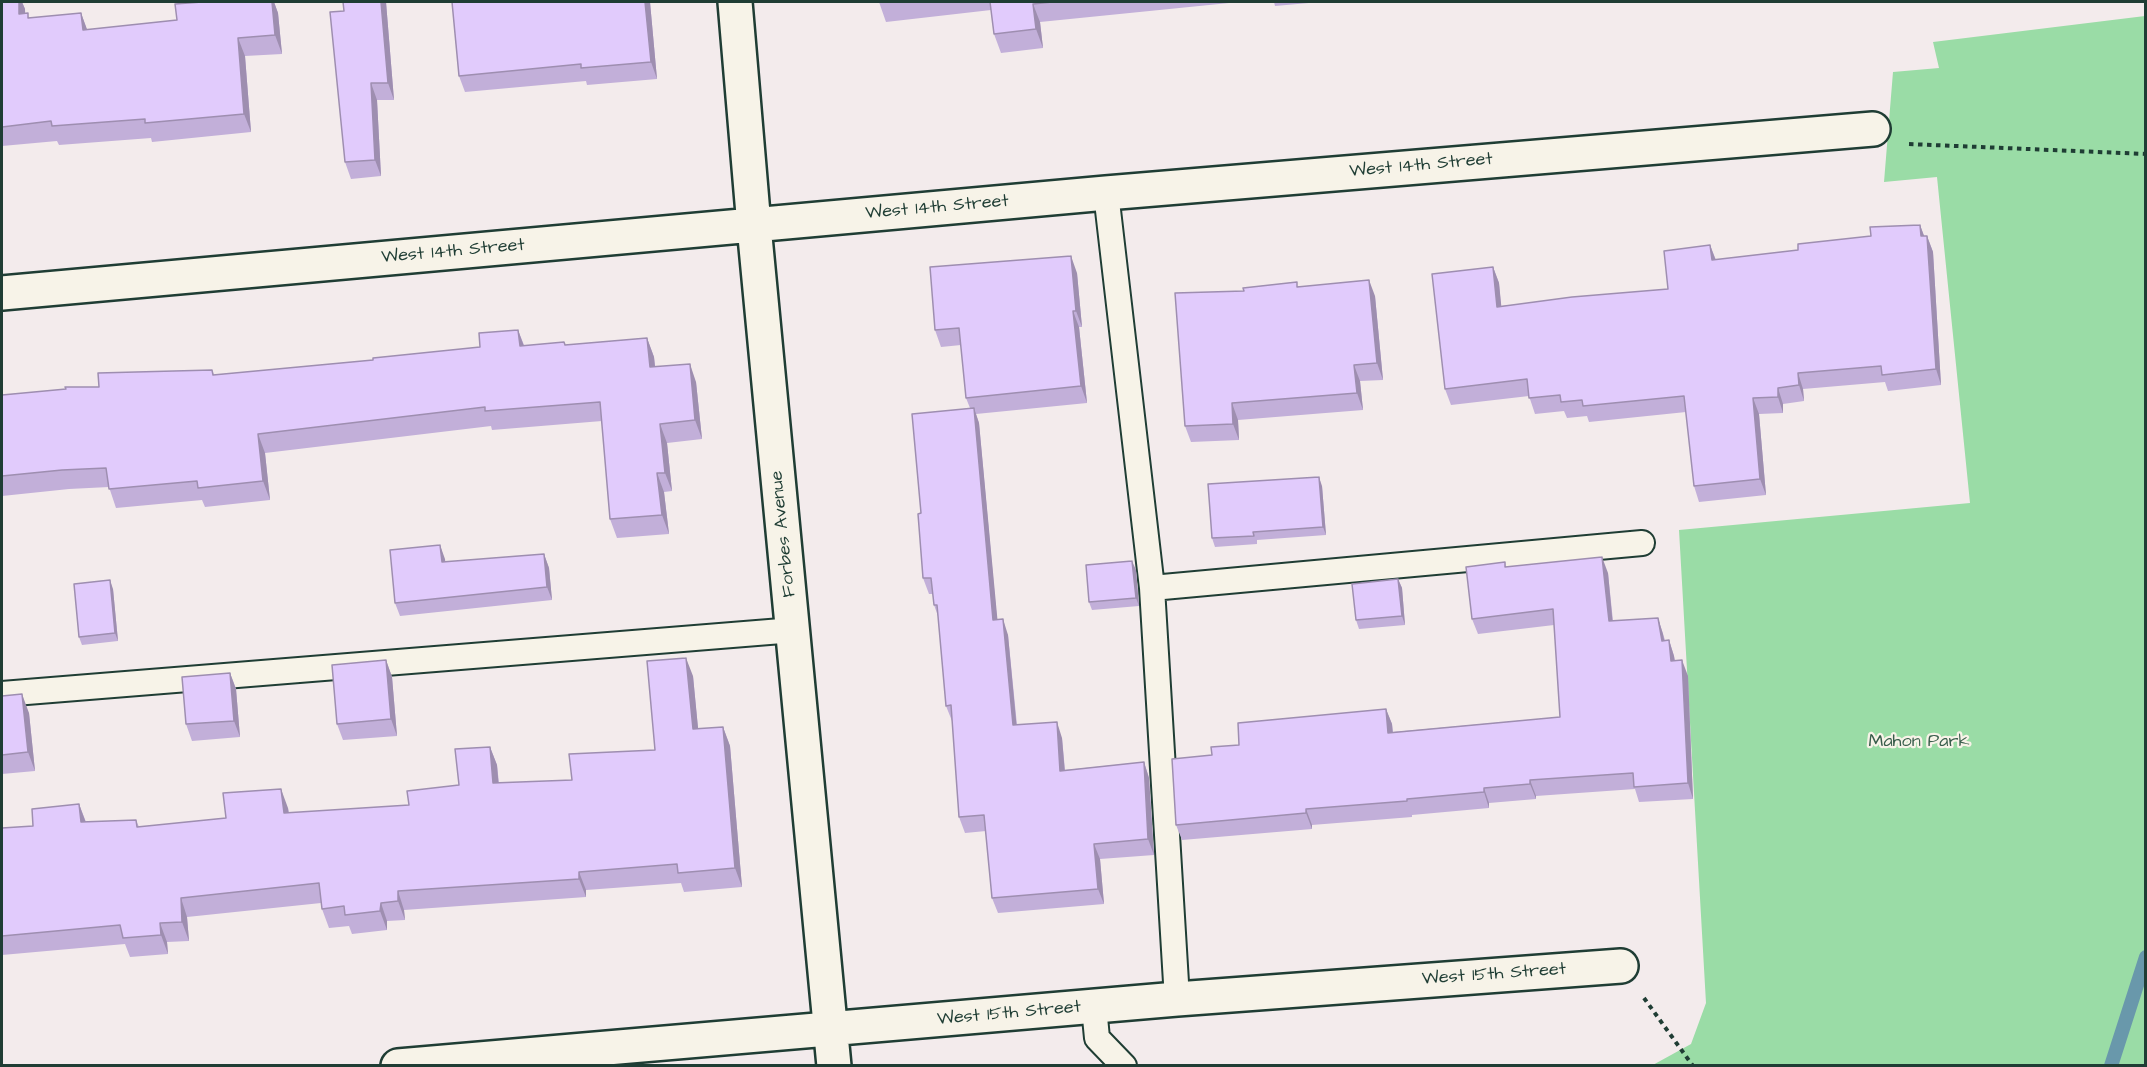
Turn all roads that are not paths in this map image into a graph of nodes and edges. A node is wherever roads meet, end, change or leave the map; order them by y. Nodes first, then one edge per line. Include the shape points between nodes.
1 (735, 2) edge
2 (1873, 129) road end
3 (1106, 193) junction
4 (754, 226) junction
5 (2, 293) edge
6 (1642, 543) dead end
7 (1152, 588) junction
8 (794, 630) junction
9 (2, 694) edge
10 (1621, 966) road end
11 (1177, 999) junction
12 (1094, 1006) junction
13 (831, 1029) junction
14 (398, 1065) edge
15 (834, 1065) edge
16 (1124, 1065) edge

1 - 4 street, Forbes Avenue
2 - 3 street, West 14th Street
3 - 4 street, West 14th Street
3 - 7 lane
4 - 5 street, West 14th Street
4 - 8 street, Forbes Avenue
6 - 7 lane
7 - 11 lane
8 - 9 lane
8 - 13 street, Forbes Avenue
10 - 11 street, West 15th Street
11 - 12 street, West 15th Street
12 - 13 street, West 15th Street
12 - 16 lane via 1098,1038
13 - 14 street, West 15th Street
13 - 15 street, Forbes Avenue

